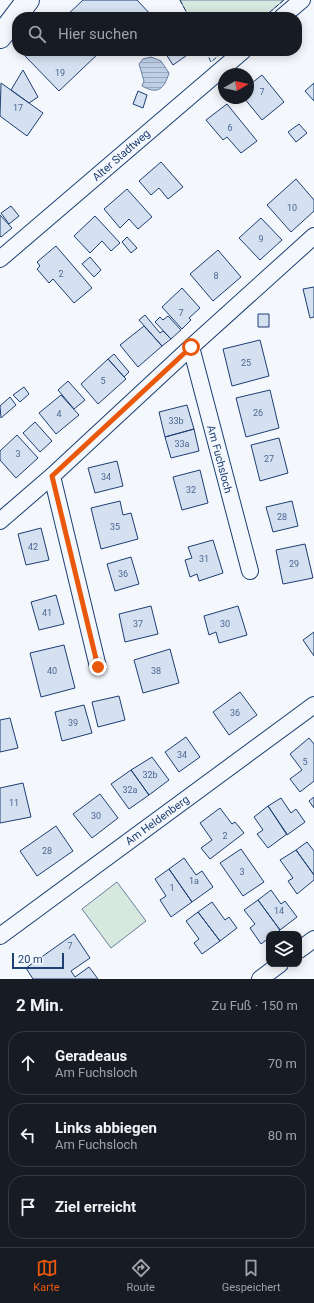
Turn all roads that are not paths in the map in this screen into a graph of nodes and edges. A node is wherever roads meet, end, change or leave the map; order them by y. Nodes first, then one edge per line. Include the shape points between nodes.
1 (28, 0) edge
2 (302, 0) edge
3 (19, 12) edge
4 (288, 12) edge
5 (12, 21) edge
6 (0, 37) edge
7 (237, 56) edge
8 (314, 236) edge
9 (0, 259) edge
10 (191, 347) junction
11 (52, 476) junction
12 (0, 522) edge
13 (250, 571) dead end
14 (98, 667) dead end
15 (314, 705) edge
16 (0, 936) edge
17 (314, 939) edge
18 (302, 948) edge
19 (276, 967) edge
20 (260, 979) edge

1 - 3 street
2 - 4 street
5 - 6 street
7 - 9 street, Alter Stadtweg
8 - 10 street
10 - 11 street
10 - 13 street, Am Fuchsloch
11 - 12 street
11 - 14 street
15 - 16 street, Am Heldenberg
17 - 18 street
19 - 20 street

